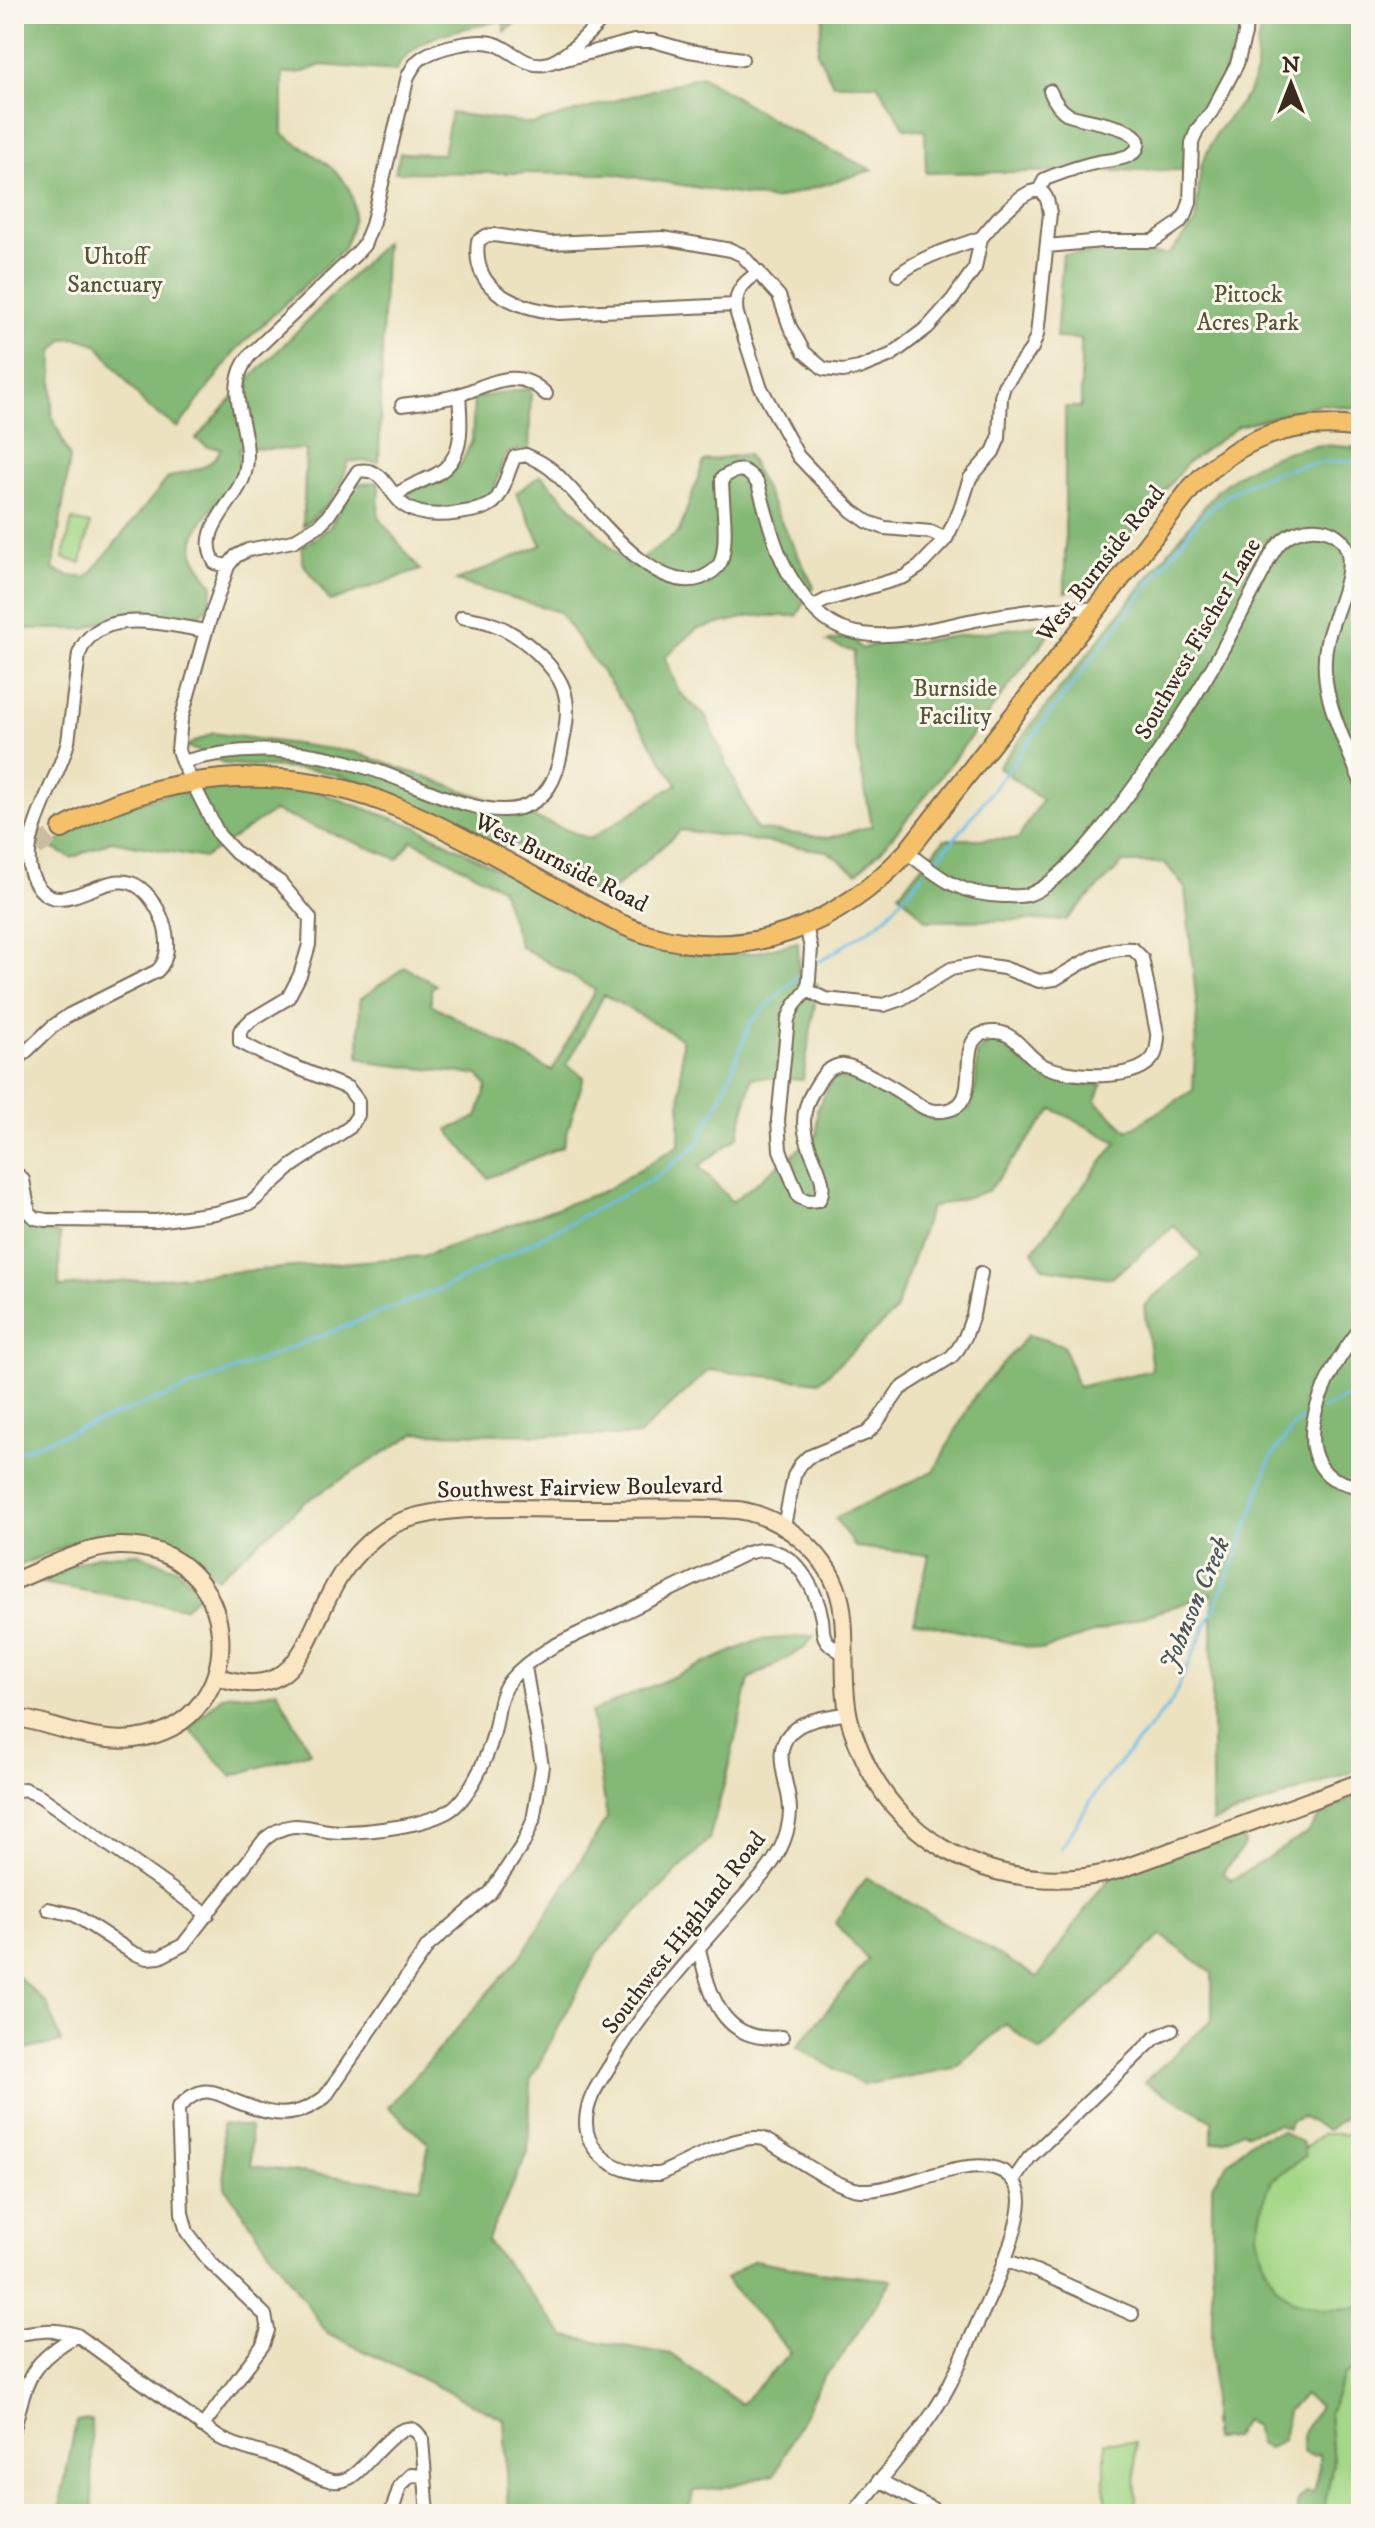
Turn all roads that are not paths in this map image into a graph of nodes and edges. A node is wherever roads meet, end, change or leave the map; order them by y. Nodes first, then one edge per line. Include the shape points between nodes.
1 (608, 14) edge
2 (1246, 14) edge
3 (742, 59) dead end
4 (556, 61) junction
5 (1050, 91) dead end
6 (1039, 190) junction
7 (981, 238) junction
8 (1047, 246) junction
9 (759, 272) junction
10 (898, 275) dead end
11 (735, 305) junction
12 (546, 394) dead end
13 (459, 395) junction
14 (402, 405) dead end
15 (1361, 428) edge
16 (396, 495) junction
17 (946, 539) junction
18 (228, 566) junction
19 (813, 607) junction
20 (1096, 609) junction
21 (462, 617) dead end
22 (206, 631) junction
23 (182, 762) junction
24 (192, 781) junction
25 (1361, 782) edge
26 (62, 829) tunnel mouth
27 (907, 852) junction
28 (806, 926) junction
29 (807, 990) junction
30 (14, 1063) edge
31 (14, 1171) edge
32 (981, 1273) dead end
33 (1361, 1328) edge
34 (1361, 1488) edge
35 (784, 1526) junction
36 (14, 1581) edge
37 (844, 1654) junction
38 (525, 1667) junction
39 (216, 1676) junction
40 (848, 1713) junction
41 (14, 1717) edge
42 (1361, 1782) edge
43 (14, 1791) edge
44 (48, 1909) dead end
45 (208, 1915) junction
46 (699, 1949) junction
47 (1172, 2030) dead end
48 (782, 2037) dead end
49 (1013, 2181) junction
50 (1004, 2260) junction
51 (1132, 2314) dead end
52 (14, 2335) edge
53 (77, 2335) junction
54 (202, 2427) junction
55 (14, 2428) edge
56 (425, 2476) junction
57 (879, 2480) junction
58 (391, 2514) edge
59 (428, 2514) edge
60 (853, 2514) edge
61 (942, 2514) edge

1 - 4 street
2 - 8 street via 1237,64 1192,143 1190,202 1179,223 1153,241
3 - 4 street via 634,41
4 - 18 street via 532,64 484,41 434,52 413,66 364,245 242,365 236,391 246,469 208,538 215,563
5 - 6 street via 1061,110 1133,132 1138,146 1122,157 1045,179
6 - 7 street via 1020,198
6 - 8 street via 1050,213
7 - 9 street via 975,268 928,327 891,355 843,371 824,369 804,352 779,296
7 - 10 street
8 - 17 street via 1037,335 1004,386 999,438 970,478
9 - 11 street via 743,282
9 - 11 street via 731,250 663,238 550,243 494,235 478,241 489,284 501,297 533,310
11 - 17 street via 760,386 798,456 868,522
12 - 13 street via 514,379 495,380
13 - 14 street
13 - 16 street via 461,435 456,454 439,473
15 - 20 main road, West Burnside Road via 1320,425 1284,430 1248,442 1223,458 1192,487
16 - 18 street via 373,471 358,471 318,526 293,541 248,550
16 - 19 street via 417,512 440,516 477,510 492,504 515,457 526,455 553,471 617,541 649,565 670,577 693,580 709,575 721,562 722,478 733,470 745,471 758,484 789,575
17 - 19 street via 904,577
18 - 22 street
19 - 20 street via 834,625 884,635 1027,610
20 - 27 main road, West Burnside Road
21 - 23 street via 494,624 526,642 561,681 568,713 558,768 533,803 508,811 478,808 377,771 303,753 212,753
22 - 23 street via 181,720
22 - 30 street via 118,622 98,629 83,643 65,755 39,814 28,864 33,880 49,896 72,898 118,882 133,883 160,915 168,951 157,971 69,1015
23 - 24 street
24 - 26 main road, West Burnside Road via 128,797
24 - 28 main road, West Burnside Road via 274,779 363,795 407,812 620,923 666,939 747,942
24 - 31 street via 219,835 280,882 310,918 309,945 288,998 251,1020 240,1031 240,1042 348,1088 358,1101 358,1115 350,1127 292,1166 251,1203 215,1213 156,1221 35,1218 29,1213 23,1180
25 - 27 street, Southwest Fischer Lane via 1329,699 1324,670 1326,643 1350,558 1336,534 1304,530 1274,550 1174,730 1059,876 1026,895 991,896 952,886
27 - 28 main road, West Burnside Road via 858,897
28 - 29 street via 811,948
29 - 29 street via 825,999 884,1005 951,969 990,965 1039,981 1055,979 1103,953 1133,949 1146,973 1157,1047 1136,1070 1081,1075 1033,1060 1013,1037 984,1033 969,1047 966,1096 938,1111 853,1068 834,1067 806,1106 804,1135 824,1192 819,1200 808,1201 799,1197 778,1138 786,1028
32 - 35 street via 973,1315 958,1349 900,1389 867,1433 808,1457 794,1476
33 - 34 street via 1323,1387 1313,1437 1316,1458 1327,1474
35 - 37 street, Southwest Fairview Boulevard via 809,1548 832,1580 841,1603
35 - 39 street, Southwest Fairview Boulevard via 752,1512 724,1509 497,1509 417,1515 380,1533 352,1558 284,1674 243,1684
36 - 39 street via 106,1547 164,1556 199,1581 214,1606 222,1642
37 - 38 street via 824,1636 814,1594 798,1567 768,1549 733,1559 550,1649
37 - 40 street, Southwest Fairview Boulevard
38 - 45 street via 503,1690 483,1764 449,1811 421,1822 345,1832 278,1828
38 - 54 street via 542,1766 539,1796 523,1844 490,1893 428,1946 325,2097 313,2106 288,2115 267,2114 210,2091 178,2108 187,2232 265,2315 268,2330 263,2345
39 - 41 street via 197,1706 178,1723 146,1737 97,1738
40 - 42 street, Southwest Fairview Boulevard via 877,1783 917,1829 964,1860 1036,1879 1087,1878 1119,1870
40 - 46 street, Southwest Highland Road via 809,1721 788,1736 780,1760 790,1811 781,1849
43 - 45 street via 40,1796
44 - 45 street via 75,1915 147,1958 183,1945
46 - 48 street via 706,1982 730,2025 751,2036
46 - 49 street, Southwest Highland Road via 632,2030 592,2096 588,2135 608,2164 659,2174 753,2136 857,2190 977,2166 993,2167
47 - 49 street via 1155,2038 1029,2158
49 - 50 street via 1020,2198
50 - 51 street
50 - 57 street via 955,2375 933,2413
52 - 53 street via 46,2330
53 - 54 street
53 - 55 street via 40,2361 24,2390
54 - 56 street via 239,2448 338,2481 359,2474 397,2431 411,2429 422,2440
56 - 58 street via 411,2475 400,2486
56 - 59 street
57 - 60 street
57 - 61 street

